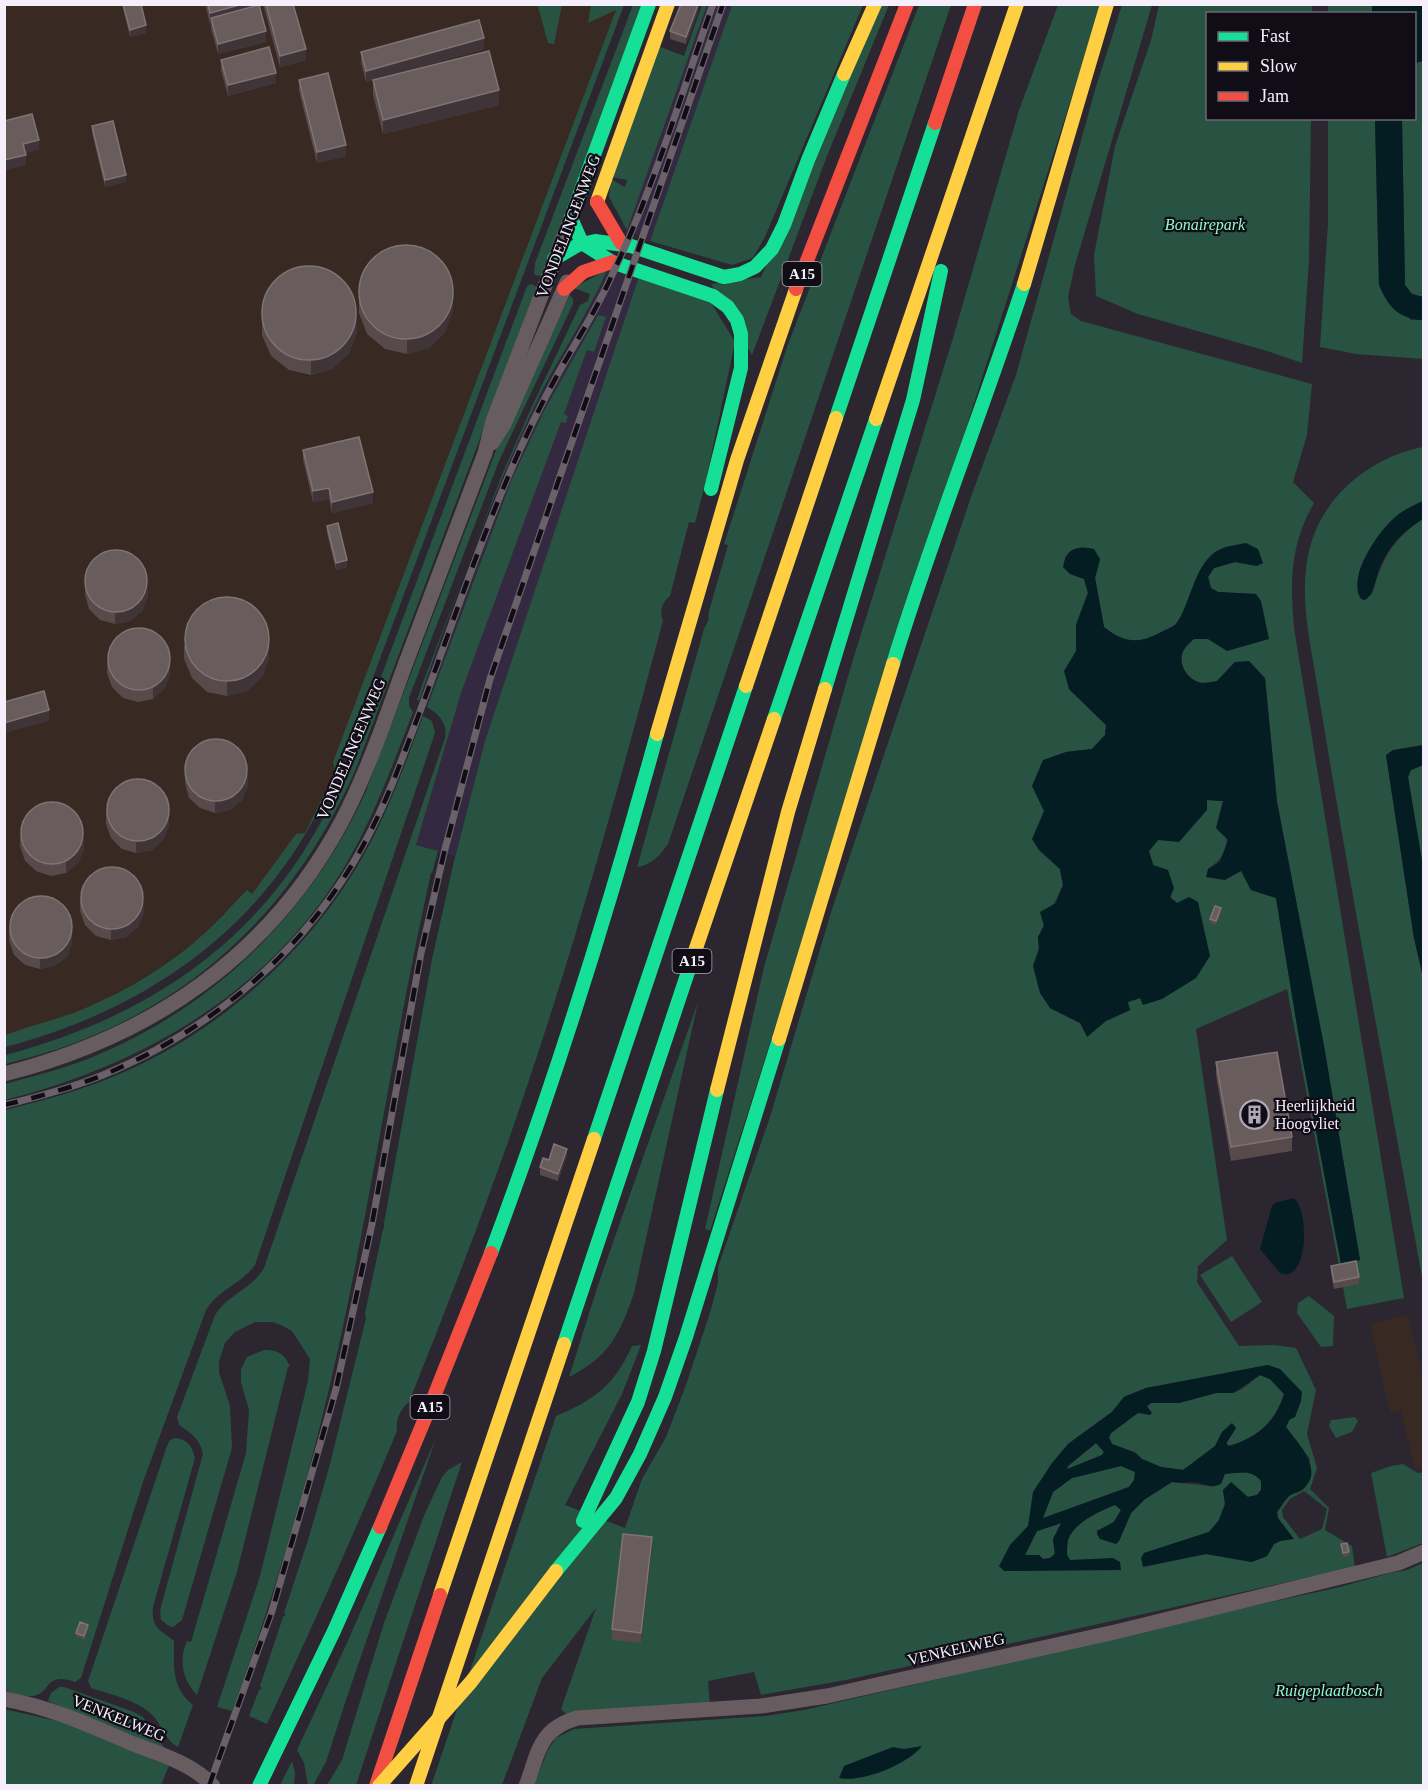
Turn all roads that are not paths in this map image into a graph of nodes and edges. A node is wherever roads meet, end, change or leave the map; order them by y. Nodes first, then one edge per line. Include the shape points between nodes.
1 (649, 4) edge
2 (668, 4) edge
3 (875, 4) edge
4 (975, 4) edge
5 (1017, 4) edge
6 (1107, 4) edge
7 (907, 7) edge
8 (971, 138) junction
9 (597, 202) junction
10 (571, 218) junction
11 (582, 243) junction
12 (621, 243) junction
13 (554, 259) junction
14 (612, 262) junction
15 (564, 289) junction
16 (485, 453) junction
17 (707, 503) dead end
18 (698, 547) dead end
19 (692, 612) junction
20 (4, 1074) edge
21 (1424, 1552) edge
22 (555, 1571) junction
23 (4, 1699) edge
24 (213, 1785) edge
25 (259, 1785) edge
26 (378, 1785) edge
27 (416, 1785) edge
28 (526, 1785) edge

1 - 10 main road, VONDELINGENWEG
2 - 9 main road, VONDELINGENWEG
3 - 12 main road, A15 via 781,232 762,262 740,275 724,277
4 - 26 main road, A15
5 - 8 main road, A15
6 - 22 main road, A15 via 1032,261 911,604 686,1337 658,1414 616,1498
7 - 19 main road, A15 via 789,306 737,459
8 - 22 main road, A15 via 913,400 788,813 654,1351 638,1402 598,1492
8 - 27 main road, A15
9 - 11 street, VONDELINGENWEG
9 - 12 main road
10 - 11 main road
10 - 13 street, VONDELINGENWEG
11 - 12 main road, A15
11 - 13 main road, A15
11 - 14 main road
11 - 15 street, VONDELINGENWEG
13 - 16 street, VONDELINGENWEG
14 - 15 main road via 583,272
14 - 17 main road via 713,296 737,320 741,368
15 - 16 street, VONDELINGENWEG via 504,424
16 - 20 street, VONDELINGENWEG via 359,785 332,838 298,888 238,955 166,1009 96,1046
18 - 19 main road, A15
19 - 25 main road, A15 via 607,913 508,1208 389,1505 332,1636
21 - 28 street, VENKELWEG via 1398,1563 1182,1617 827,1696 761,1706 577,1718 553,1728 544,1737
22 - 26 main road, A15, bridge via 450,1709
23 - 24 street, VENKELWEG via 42,1707 170,1758 201,1773

